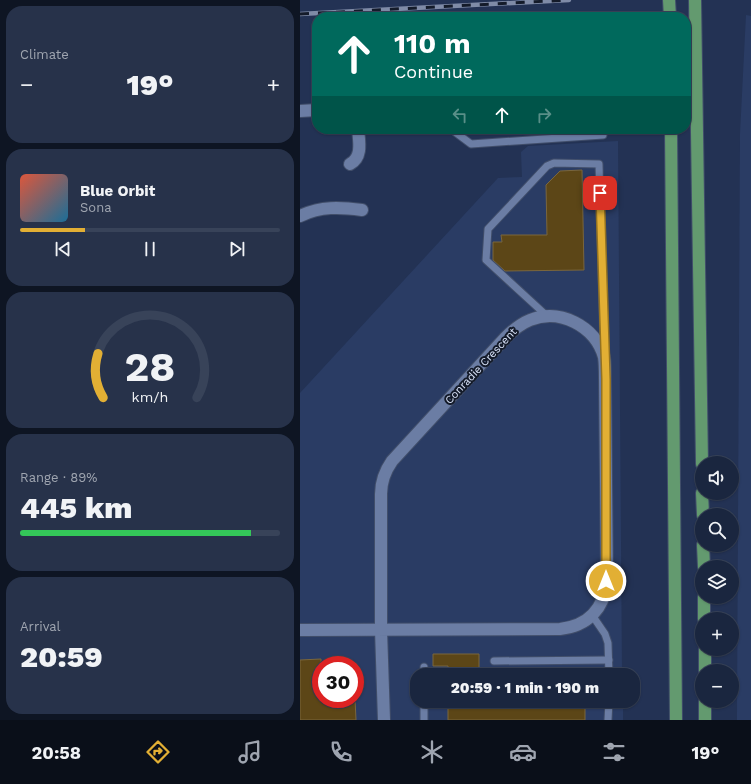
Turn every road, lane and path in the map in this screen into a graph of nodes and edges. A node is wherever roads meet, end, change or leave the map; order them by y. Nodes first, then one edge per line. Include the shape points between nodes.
1 (669, 0) edge
2 (696, 0) edge
3 (670, 12) edge
4 (312, 110) edge
5 (300, 111) edge
6 (358, 134) edge
7 (458, 134) edge
8 (603, 134) edge
9 (671, 134) edge
10 (350, 164) dead end
11 (362, 210) dead end
12 (300, 216) edge
13 (547, 316) junction
14 (604, 358) junction
15 (702, 456) edge
16 (592, 616) junction
17 (300, 630) edge
18 (381, 630) junction
19 (609, 660) junction
20 (494, 662) dead end
21 (609, 668) edge
22 (424, 708) edge
23 (609, 708) edge
24 (705, 708) edge
25 (384, 720) edge
26 (424, 720) edge
27 (608, 720) edge
28 (676, 720) edge
29 (705, 720) edge

1 - 3 highway
2 - 15 highway
4 - 5 street
6 - 10 street via 359,154
7 - 8 lane via 471,144
9 - 28 highway
11 - 12 street via 333,207
13 - 14 street, Conradie Crescent via 566,319 583,327 596,341
13 - 14 lane via 486,260 488,230 547,166 554,163 599,164
13 - 18 street, Conradie Crescent via 520,324 512,331 385,471 381,494
14 - 16 street, Conradie Crescent via 606,590 599,608
16 - 18 street, Conradie Crescent via 577,625 560,629
16 - 19 lane via 606,634
17 - 18 street
18 - 25 street, Conradie Crescent
19 - 20 lane
19 - 21 lane
22 - 26 lane
23 - 27 lane
24 - 29 highway

